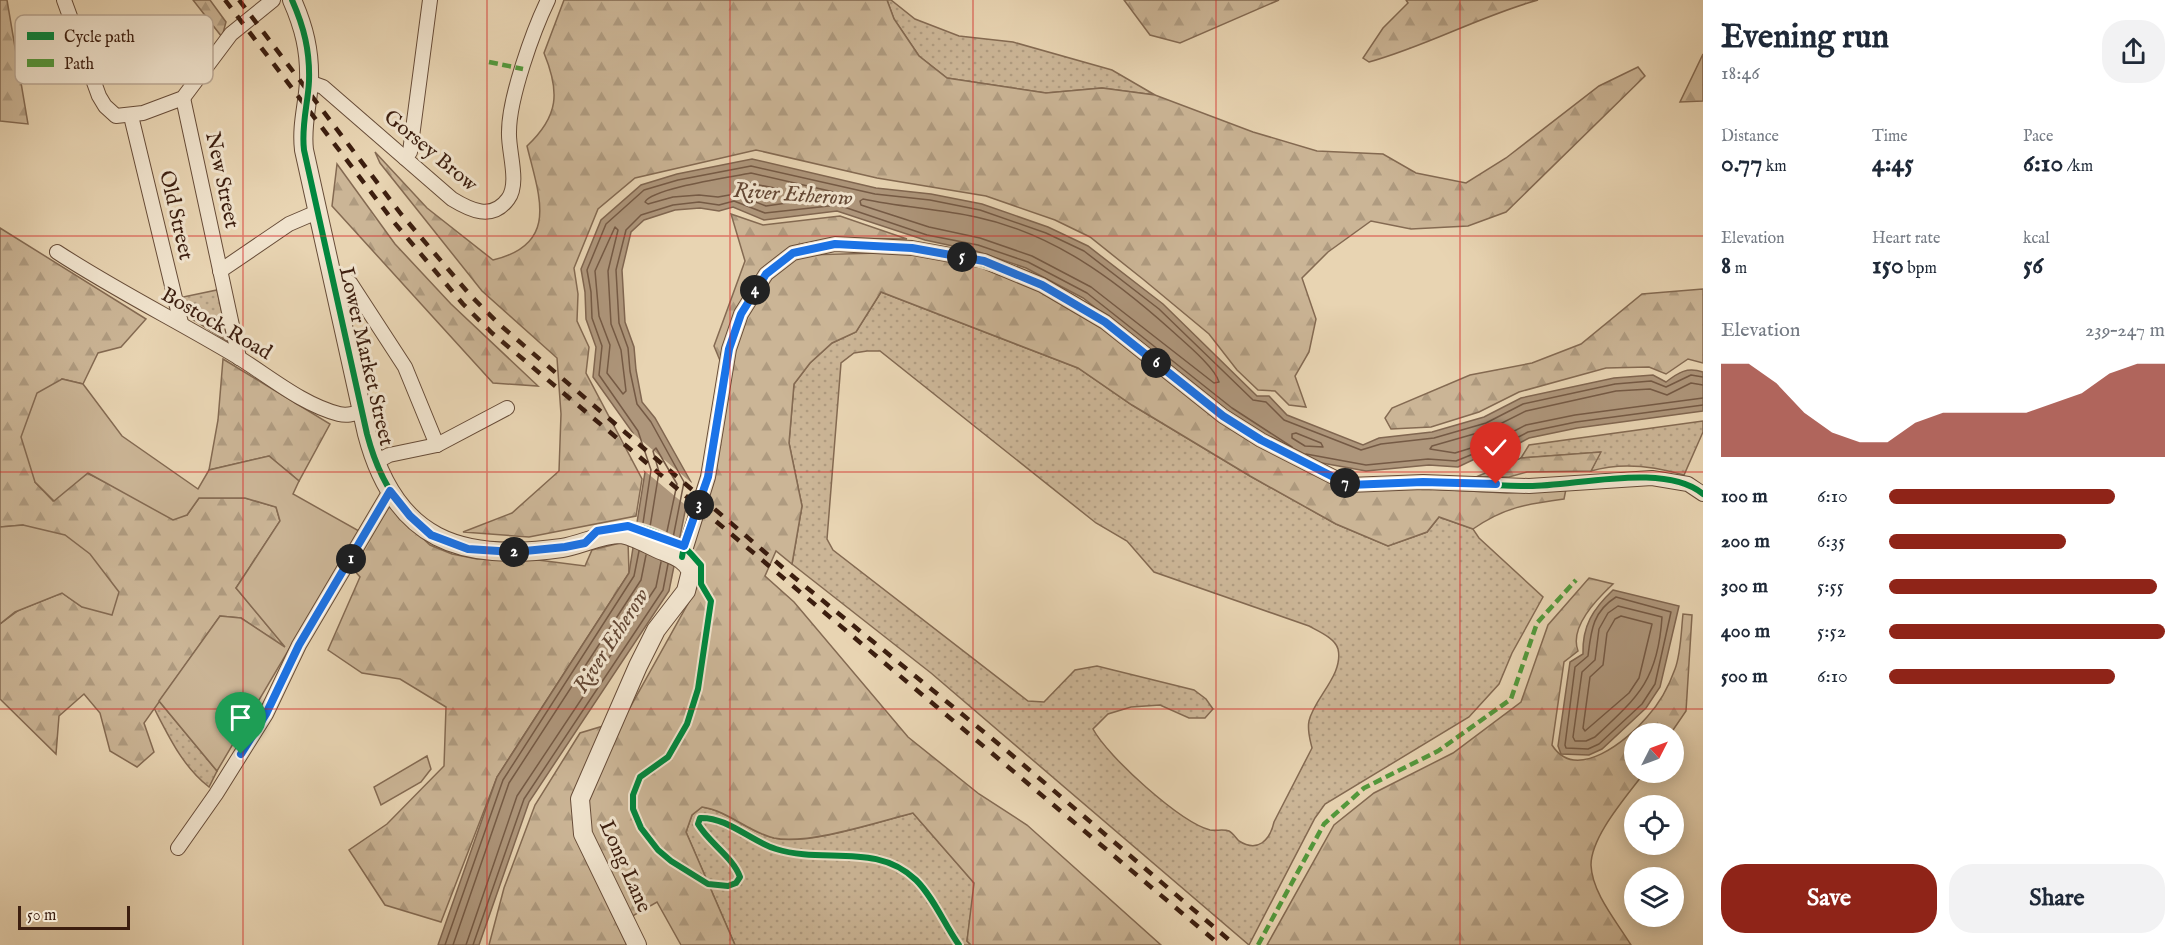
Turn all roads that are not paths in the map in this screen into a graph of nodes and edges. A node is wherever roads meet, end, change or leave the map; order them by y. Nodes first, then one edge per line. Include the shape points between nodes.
1 (64, 0) edge
2 (273, 0) edge
3 (292, 0) edge
4 (430, 0) edge
5 (548, 0) edge
6 (70, 15) edge
7 (213, 58) edge
8 (309, 82) junction
9 (96, 84) edge
10 (194, 84) edge
11 (183, 98) junction
12 (131, 116) junction
13 (405, 158) junction
14 (317, 212) junction
15 (57, 252) dead end
16 (220, 271) junction
17 (332, 278) junction
18 (181, 323) junction
19 (239, 358) junction
20 (507, 408) dead end
21 (362, 412) junction
22 (437, 446) junction
23 (375, 462) junction
24 (390, 491) junction
25 (1703, 494) edge
26 (679, 558) junction
27 (178, 848) dead end
28 (637, 945) edge

1 - 6 street
2 - 7 street via 231,34
3 - 8 street, Lower Market Street via 308,45
4 - 13 street via 410,152
5 - 13 street, Gorsey Brow via 510,119 512,189 504,203 487,213 472,211
8 - 13 street, Gorsey Brow via 324,87
8 - 14 street, Lower Market Street via 302,135
9 - 12 street via 105,106 116,116
10 - 11 street
11 - 12 street
11 - 16 street, New Street
12 - 18 street, Old Street
14 - 16 street via 289,224
14 - 17 street, Lower Market Street
15 - 18 street, Bostock Road via 120,292
16 - 19 street, New Street
17 - 21 street, Lower Market Street
17 - 22 street via 351,284 405,367
18 - 19 street, Bostock Road
19 - 21 street, Bostock Road via 300,397 340,414
20 - 22 street
21 - 23 street, Lower Market Street
22 - 23 street via 389,455
23 - 24 street, Lower Market Street
24 - 26 street, Lower Market Street via 431,535 468,549 540,550 625,535
24 - 27 street via 299,645 266,714
25 - 26 street via 1688,484 1652,478 1529,486 1423,482 1349,485 1223,416 1105,322 1042,285 984,261 912,248 835,244 793,253 766,274 741,314 729,349 708,477
26 - 28 street, Long Lane via 691,571 691,580 656,630 580,799 583,834

